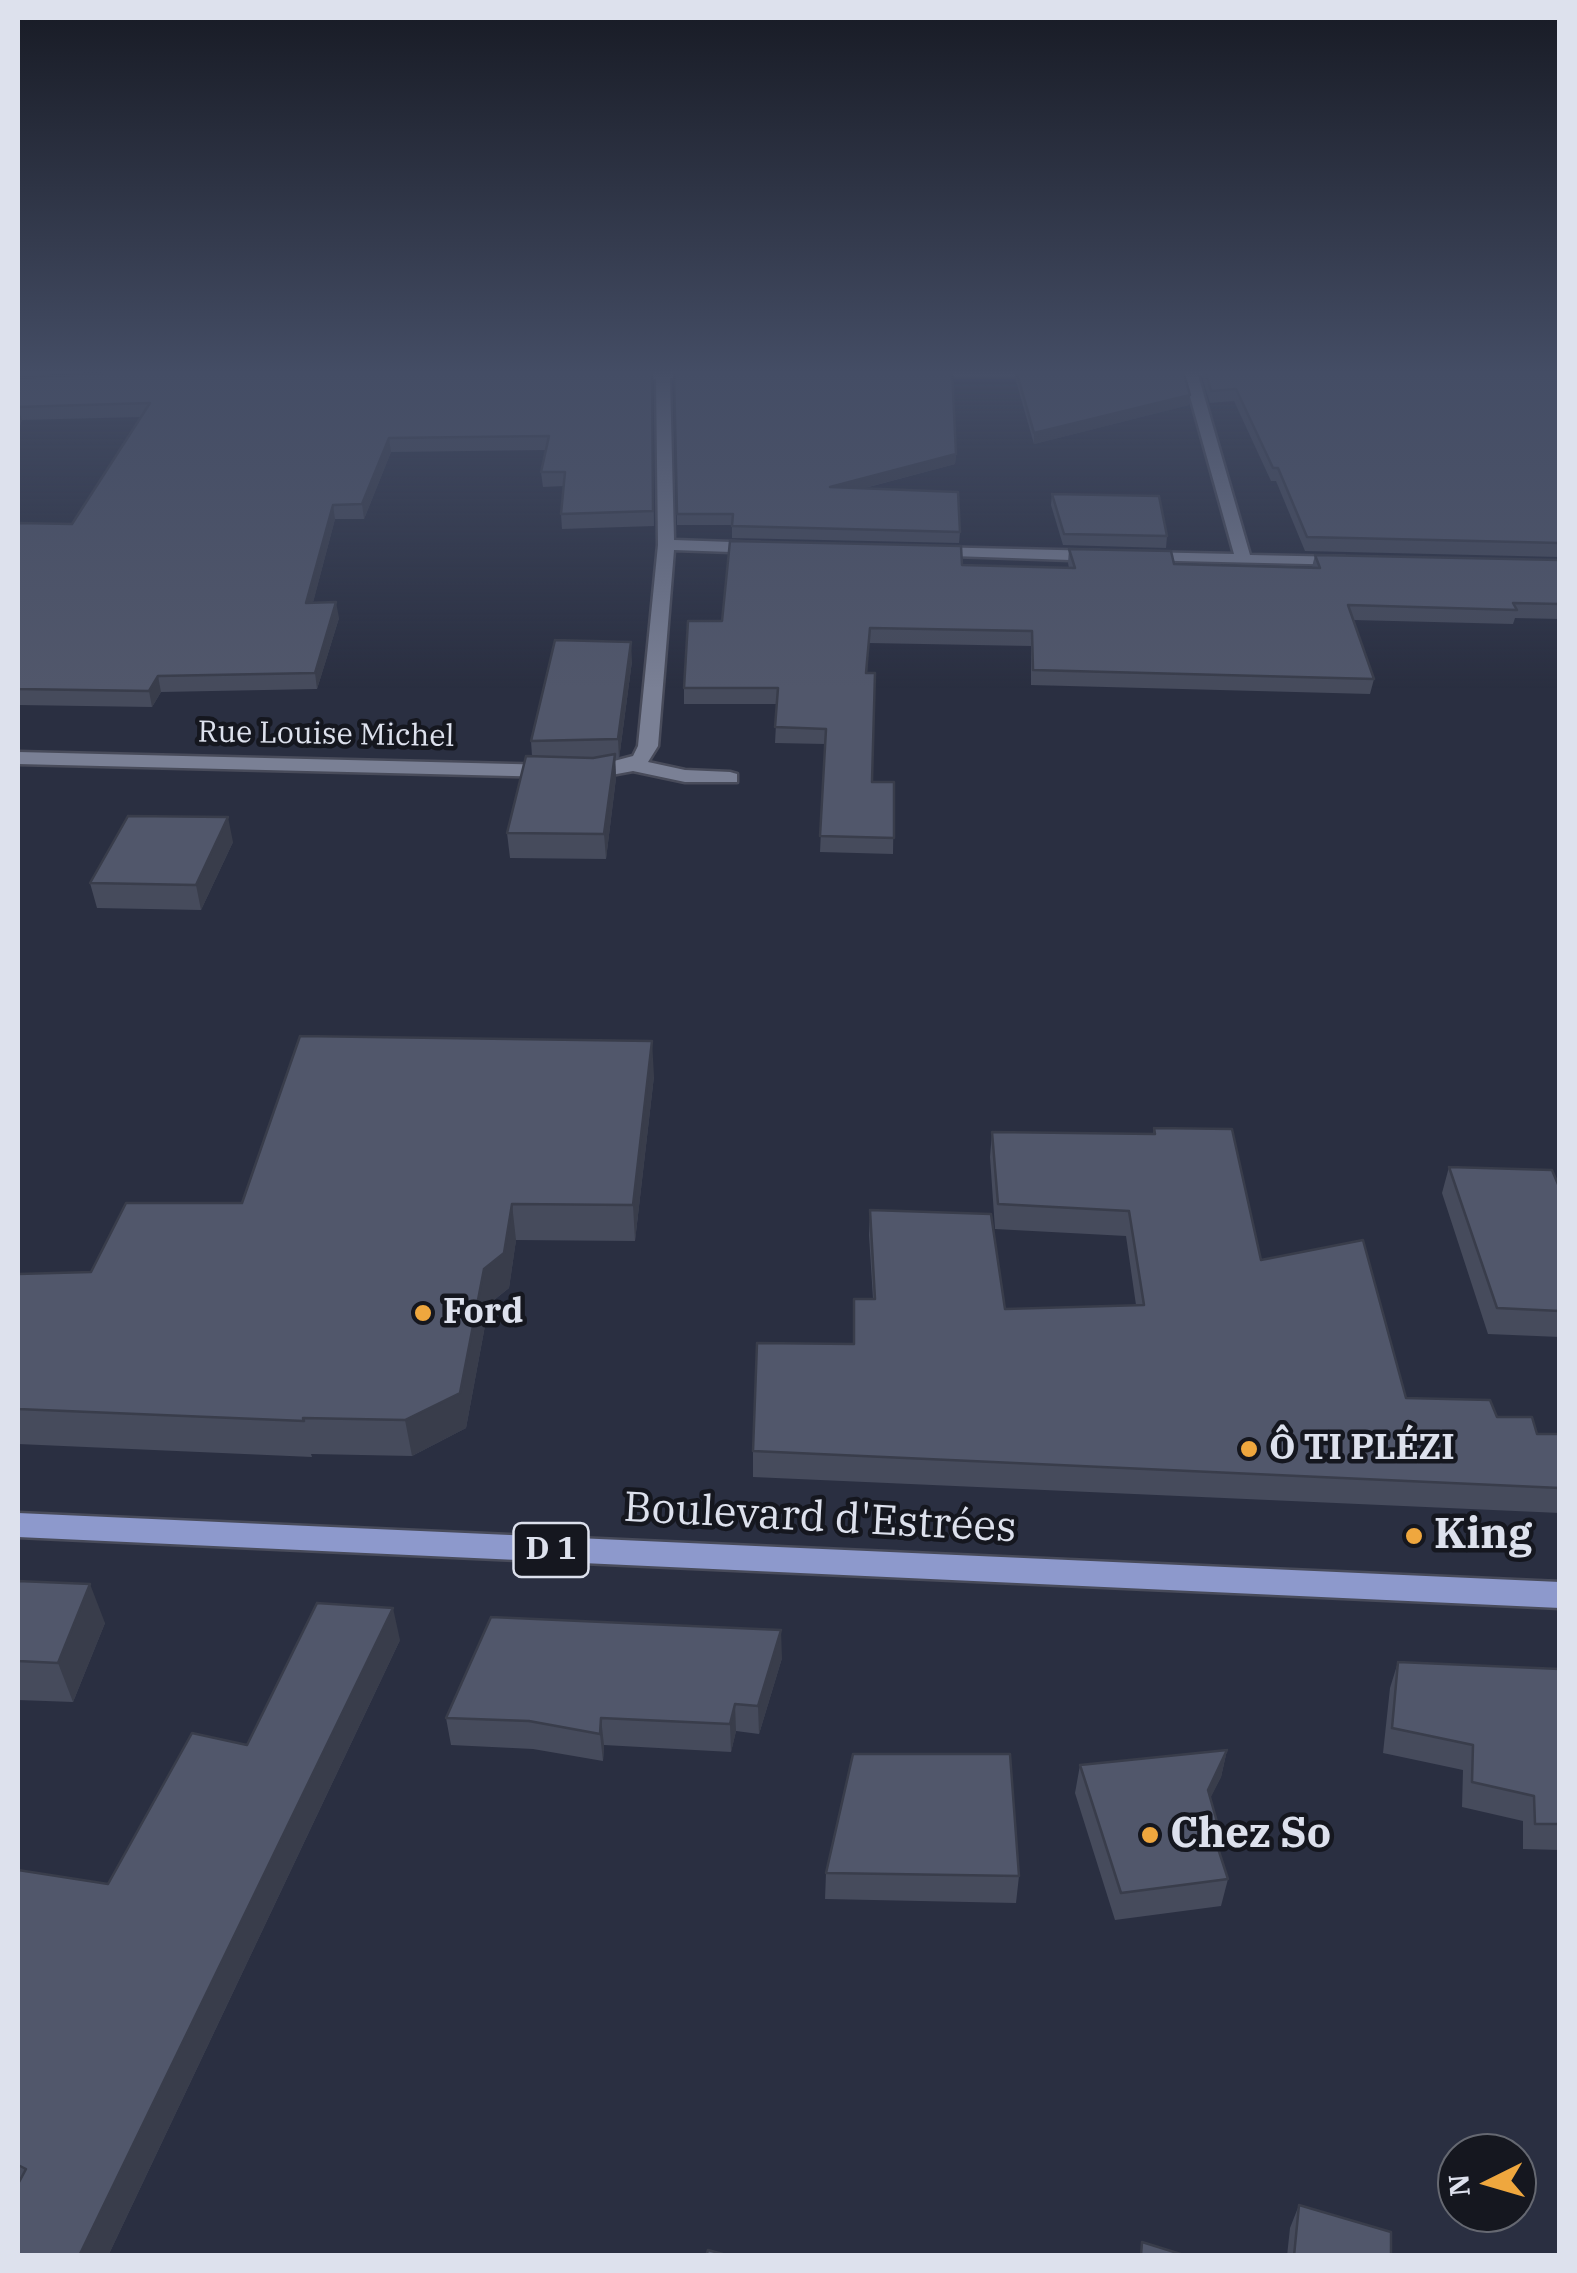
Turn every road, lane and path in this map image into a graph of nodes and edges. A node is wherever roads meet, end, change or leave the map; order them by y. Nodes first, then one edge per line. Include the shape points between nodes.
1 (665, 476) edge
2 (1219, 476) edge
3 (666, 546) junction
4 (785, 548) edge
5 (905, 551) edge
6 (1243, 560) junction
7 (1362, 562) edge
8 (18, 758) edge
9 (633, 765) junction
10 (730, 778) dead end
11 (18, 1525) edge
12 (1560, 1595) edge

1 - 3 street
2 - 6 street
3 - 4 street
3 - 9 street via 648,746
5 - 6 street
6 - 7 street
8 - 9 street, Rue Louise Michel via 595,772
9 - 10 street, Rue Louise Michel
11 - 12 main road, Boulevard d'Estrées / D 1

